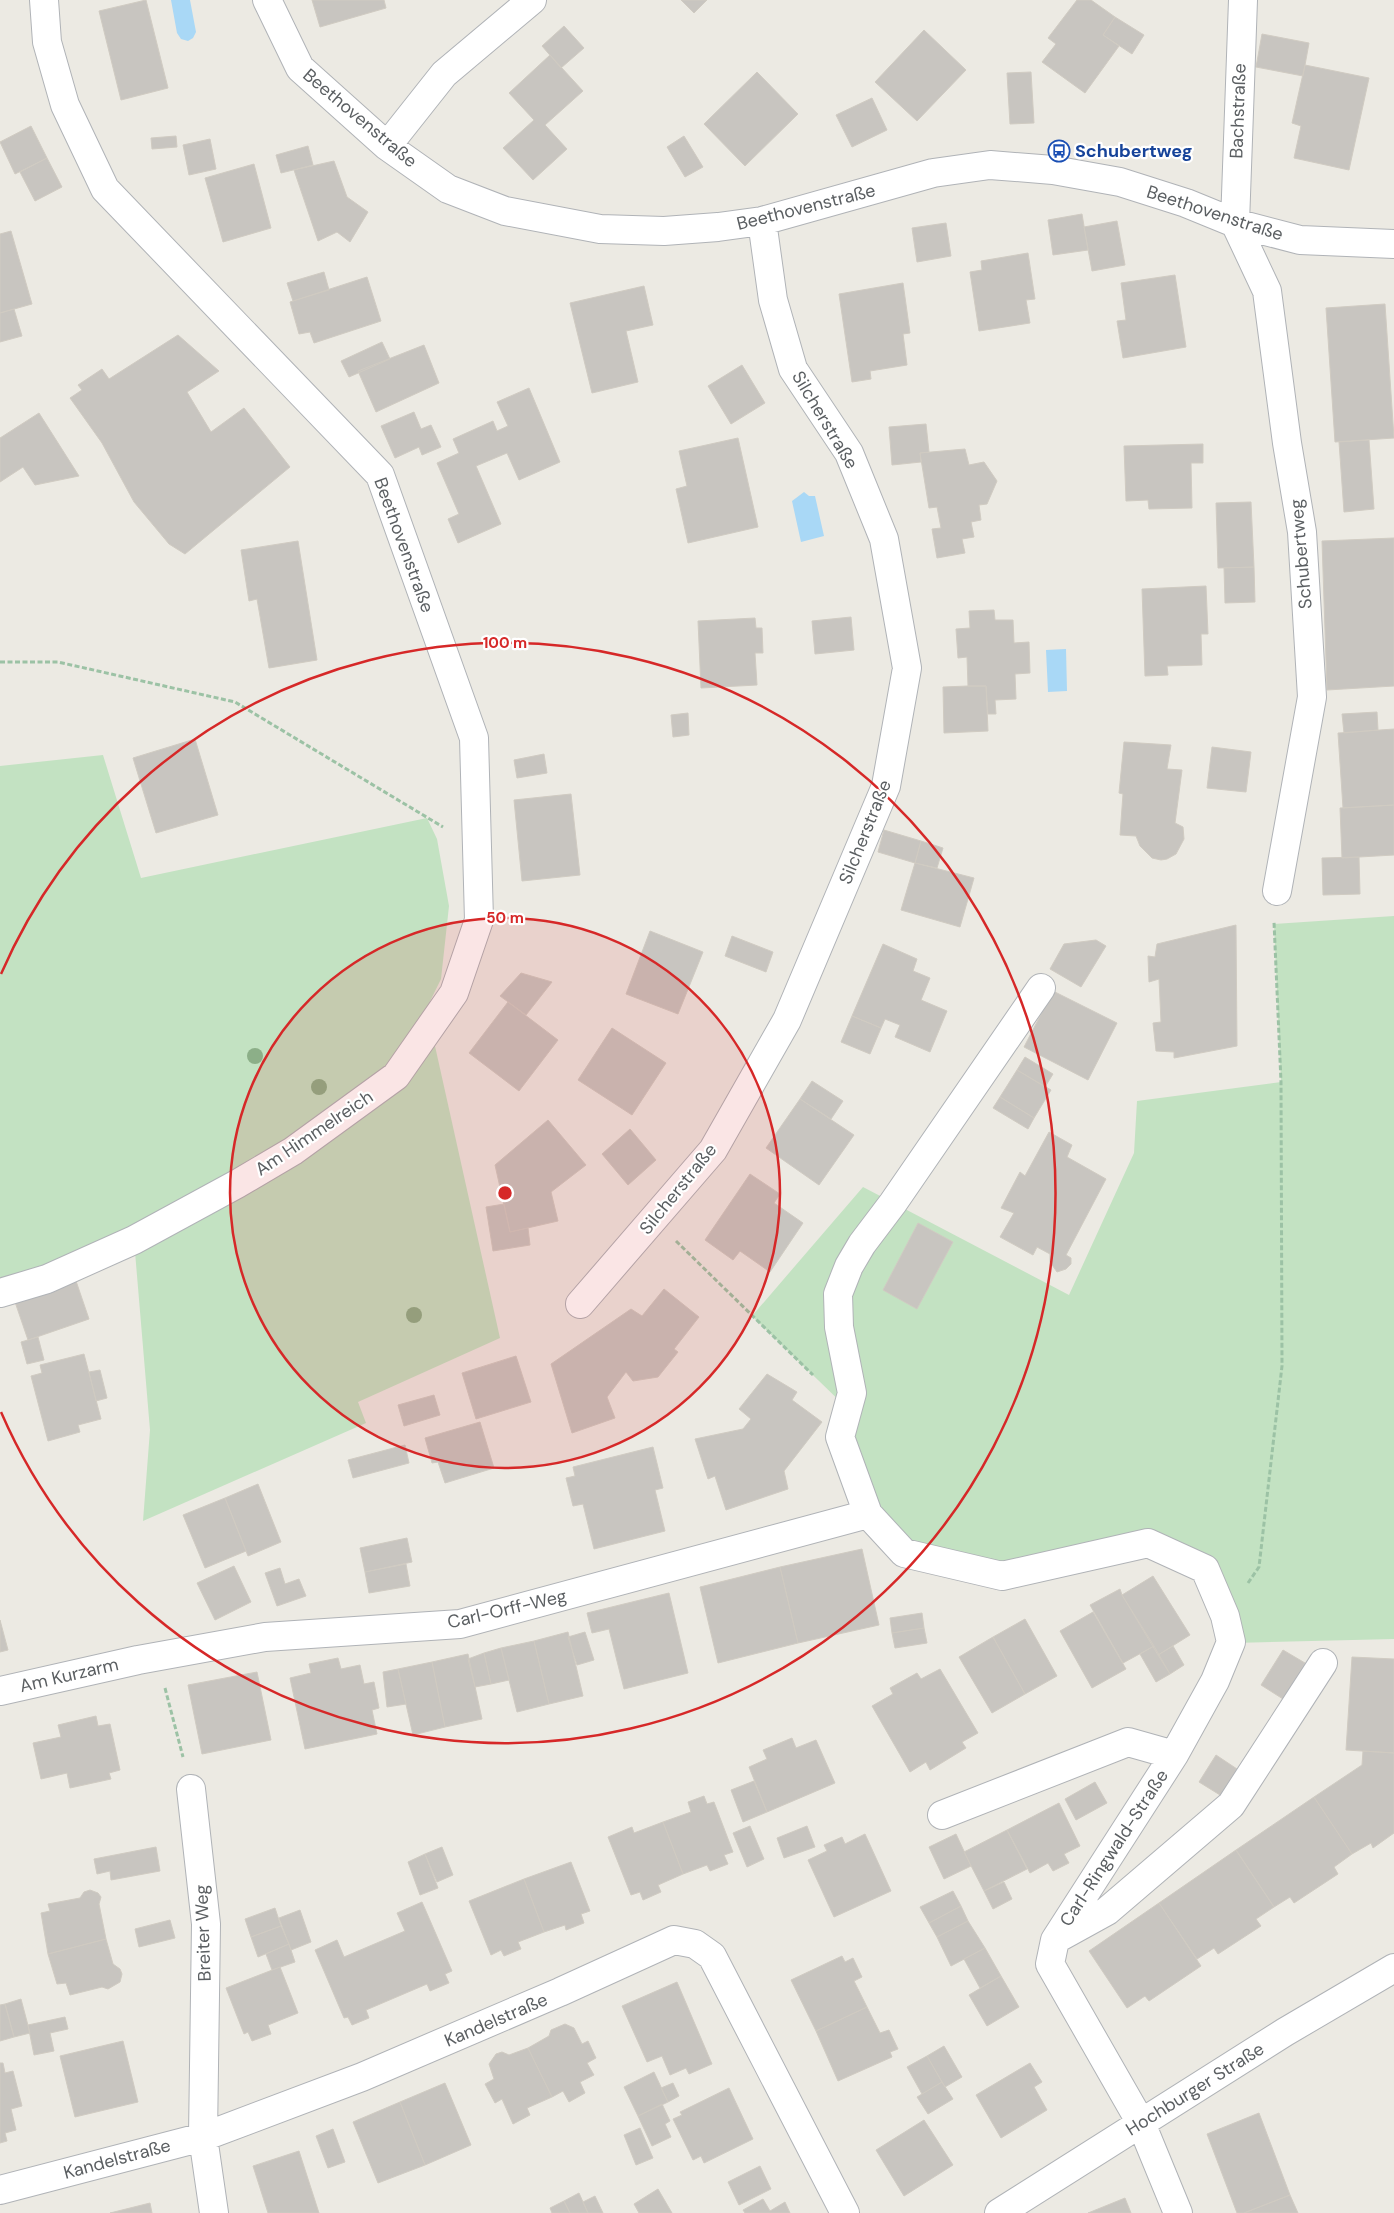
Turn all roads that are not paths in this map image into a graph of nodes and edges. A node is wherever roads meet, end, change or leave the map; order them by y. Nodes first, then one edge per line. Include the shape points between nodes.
1 (44, 0) edge
2 (268, 0) edge
3 (532, 0) edge
4 (1243, 0) edge
5 (387, 146) junction
6 (762, 221) junction
7 (1236, 223) junction
8 (1394, 244) edge
9 (477, 844) joint
10 (1278, 891) road end
11 (1041, 988) dead end
12 (0, 1294) edge
13 (580, 1304) dead end
14 (868, 1514) junction
15 (147, 1658) joint
16 (1323, 1663) dead end
17 (0, 1691) edge
18 (1174, 1755) junction
19 (191, 1789) road end
20 (942, 1815) dead end
21 (1055, 1940) junction
22 (1394, 1968) edge
23 (1141, 2123) junction
24 (203, 2137) junction
25 (0, 2190) edge
26 (214, 2213) edge
27 (845, 2213) edge
28 (999, 2213) edge
29 (1178, 2213) edge

1 - 9 street, Beethovenstraße via 47,42 64,105 105,189 380,475 474,738
2 - 5 street, Beethovenstraße via 300,68
3 - 5 street via 444,74
4 - 7 street, Bachstraße
5 - 6 street, Beethovenstraße via 448,189 505,211 600,229 664,231
6 - 7 street, Beethovenstraße via 933,173 990,165 1053,170 1120,182
6 - 13 street, Silcherstraße via 772,300 793,370 849,453 884,538 907,668 886,786 787,1020 713,1150
7 - 8 street, Beethovenstraße via 1300,240
7 - 10 street, Schubertweg via 1267,291 1303,541 1312,697
9 - 12 street, Am Himmelreich via 479,920 454,993 396,1076 293,1151 237,1184 134,1240 46,1279
11 - 14 street, Carl-Ringwald-Straße via 862,1244 838,1294 850,1400 840,1437
14 - 15 street, Carl-Orff-Weg via 460,1624 265,1637
14 - 18 street, Carl-Ringwald-Straße via 904,1553 1002,1576 1148,1543 1205,1569 1225,1616 1231,1642 1215,1681
15 - 17 street, Am Kurzarm
16 - 21 street, Carl-Ringwald-Straße via 1231,1805 1107,1912
18 - 20 street, Carl-Ringwald-Straße via 1128,1742
18 - 21 street, Carl-Ringwald-Straße
19 - 24 street, Breiter Weg via 206,1924
21 - 23 street, Carl-Ringwald-Straße via 1050,1964
22 - 23 street, Hochburger Straße
23 - 28 street, Hochburger Straße
23 - 29 street, Carl-Ringwald-Straße
24 - 25 street, Kandelstraße
24 - 26 street, Breiter Weg
24 - 27 street, Kandelstraße via 362,2077 674,1940 696,1944 712,1956

